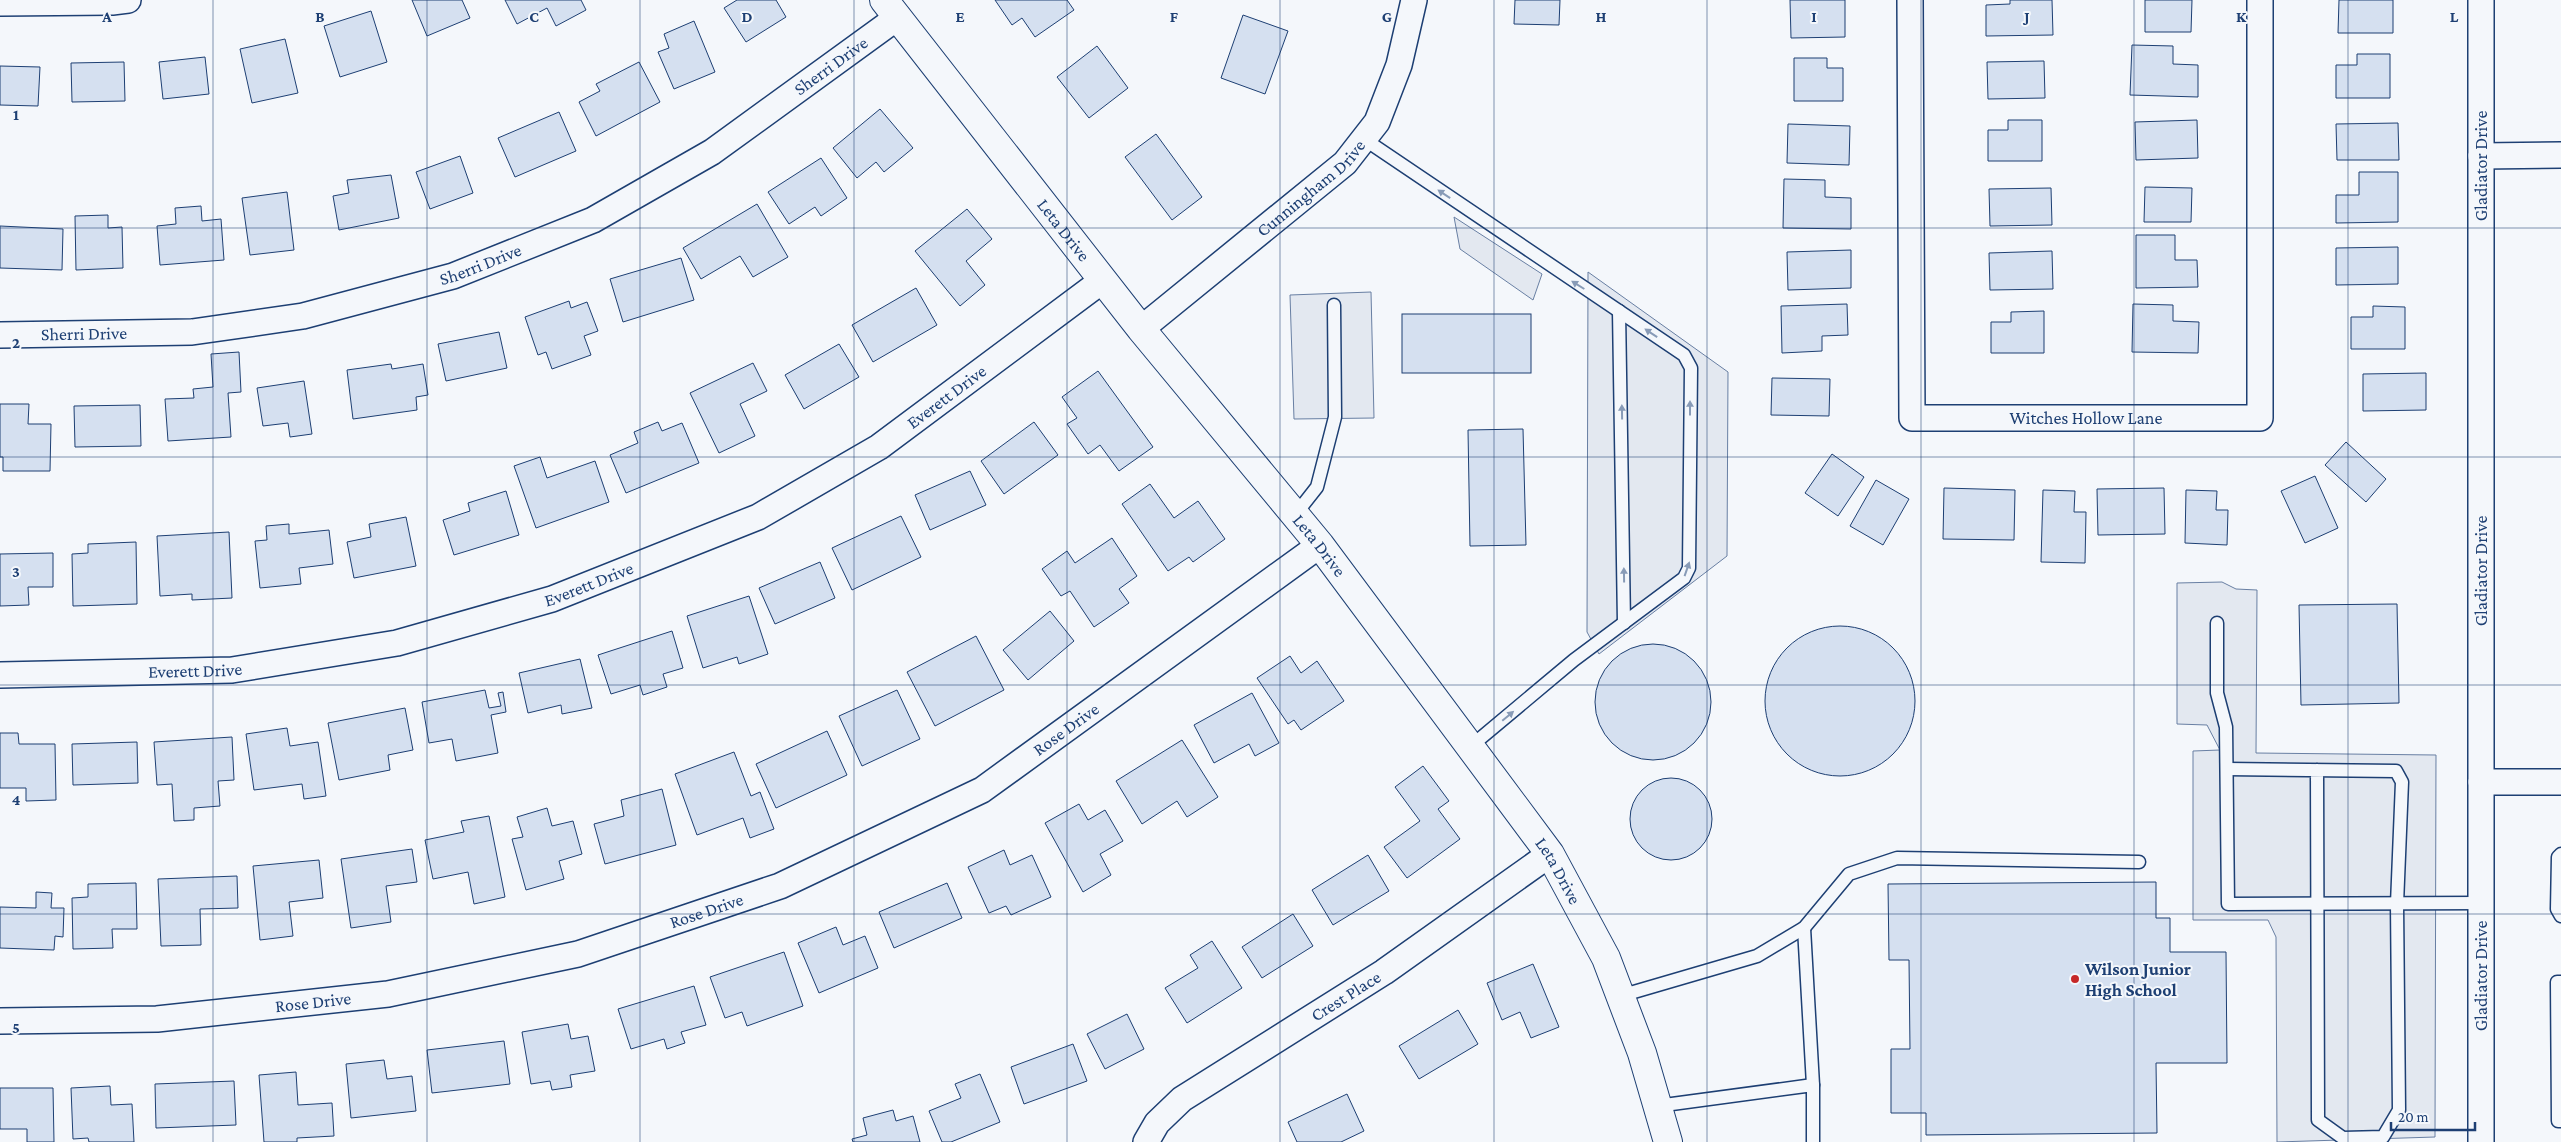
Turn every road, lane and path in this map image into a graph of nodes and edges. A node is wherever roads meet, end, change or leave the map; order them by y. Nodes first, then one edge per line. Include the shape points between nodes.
1 (128, 0) edge
2 (1414, 0) edge
3 (1910, 0) edge
4 (2260, 0) edge
5 (2481, 0) edge
6 (0, 2) edge
7 (891, 9) edge
8 (1364, 139) junction
9 (2561, 155) edge
10 (2481, 156) junction
11 (1103, 280) junction
12 (1334, 305) dead end
13 (1619, 311) junction
14 (1141, 329) junction
15 (0, 335) edge
16 (1295, 515) junction
17 (1320, 545) junction
18 (1624, 623) junction
19 (2218, 623) dead end
20 (0, 675) edge
21 (1470, 747) junction
22 (2227, 769) junction
23 (2317, 770) junction
24 (2481, 782) junction
25 (2561, 782) edge
26 (1550, 854) junction
27 (2561, 854) edge
28 (2139, 862) dead end
29 (2481, 903) junction
30 (2317, 904) junction
31 (2397, 904) junction
32 (2561, 916) edge
33 (1804, 928) junction
34 (2561, 982) edge
35 (1620, 996) junction
36 (0, 1021) edge
37 (1813, 1085) junction
38 (1657, 1106) junction
39 (2561, 1121) edge
40 (1146, 1142) edge
41 (1668, 1142) edge
42 (1813, 1142) edge
43 (2481, 1142) edge

1 - 6 street
2 - 8 street, Cunningham Drive via 1399,65 1377,122
3 - 4 street, Witches Hollow Lane via 1912,418 2260,418
5 - 10 street, Gladiator Drive
7 - 11 street, Leta Drive
7 - 15 street, Sherri Drive via 712,152 592,220 453,276 303,316 192,332
13 -> 8 lane
8 - 14 street, Cunningham Drive via 1346,163
9 - 10 street
10 - 24 street, Gladiator Drive
11 - 14 street, Leta Drive
11 - 20 street, Everett Drive via 879,447 758,517 552,599 396,643 232,670
12 - 16 lane via 1335,417 1317,487
18 -> 13 lane
18 -> 13 lane via 1684,578 1689,568 1691,368 1684,355
14 - 16 street, Leta Drive
16 - 17 street, Leta Drive
17 - 21 street, Leta Drive
17 - 36 street, Rose Drive via 982,790 780,886 578,954 388,994 157,1019
21 -> 18 lane via 1574,660
19 - 22 lane via 2216,693 2226,727
21 - 26 street, Leta Drive
22 - 23 lane
22 - 30 lane via 2228,904
23 - 30 lane
23 - 31 lane via 2396,771 2402,782
24 - 25 street
24 - 29 street, Gladiator Drive
26 - 35 street, Leta Drive via 1606,958
26 - 40 street, Crest Place via 1384,972 1182,1099 1157,1123
27 - 32 lane via 2558,857 2557,910
28 - 33 lane via 1897,858 1849,874
29 - 31 lane
29 - 43 street, Gladiator Drive
30 - 31 lane
30 - 31 lane via 2318,1120 2343,1138 2383,1137 2399,1110
33 - 35 lane via 1757,956
33 - 37 lane
34 - 39 lane via 2557,982 2558,1121
35 - 38 street, Leta Drive via 1642,1053
37 - 38 lane
37 - 42 lane
38 - 41 street, Leta Drive

